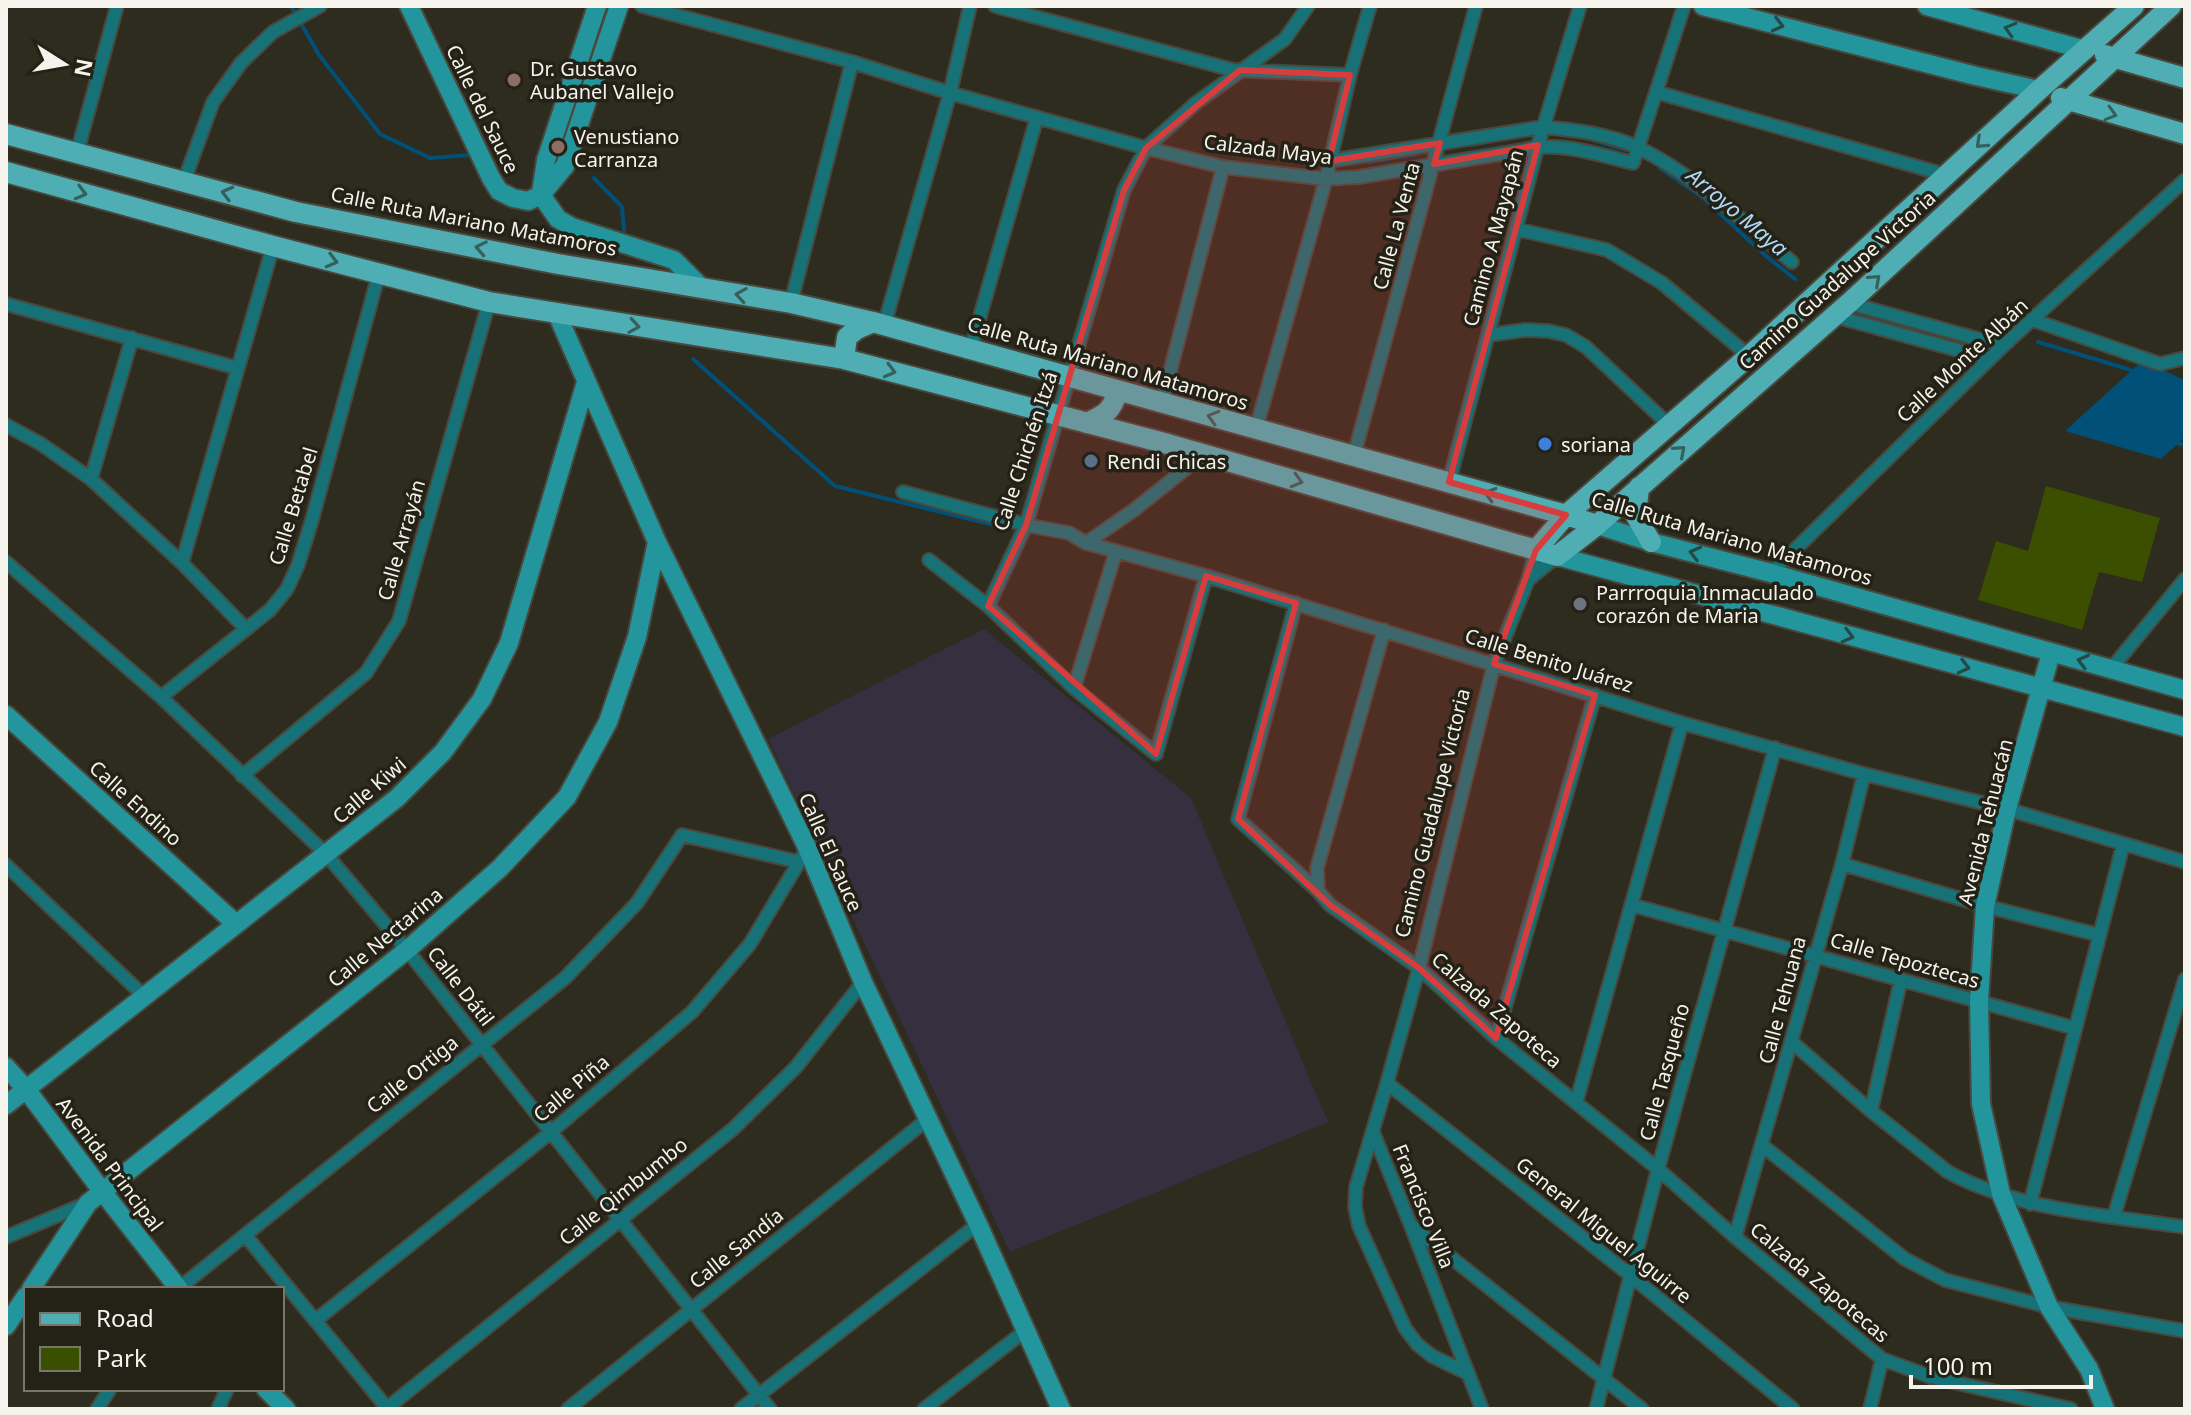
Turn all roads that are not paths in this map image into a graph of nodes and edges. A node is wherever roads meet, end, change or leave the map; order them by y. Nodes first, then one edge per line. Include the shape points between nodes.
1 (117, 6) edge
2 (320, 6) edge
3 (409, 6) edge
4 (597, 6) edge
5 (619, 6) edge
6 (642, 6) edge
7 (970, 6) edge
8 (995, 6) edge
9 (1308, 6) edge
10 (1370, 6) edge
11 (1476, 6) edge
12 (1580, 6) edge
13 (1684, 6) edge
14 (1703, 6) edge
15 (1927, 6) edge
16 (2134, 6) edge
17 (2171, 6) edge
18 (1954, 9) edge
19 (2085, 50) junction
20 (2114, 58) junction
21 (852, 62) junction
22 (1240, 70) junction
23 (1350, 75) junction
24 (2185, 78) edge
25 (2039, 90) junction
26 (1656, 92) junction
27 (950, 93) junction
28 (2069, 101) junction
29 (1037, 117) junction
30 (1543, 127) junction
31 (6, 134) edge
32 (2185, 134) edge
33 (1440, 143) junction
34 (1538, 145) junction
35 (1638, 147) junction
36 (1146, 148) junction
37 (77, 153) junction
38 (1329, 161) junction
39 (1434, 164) junction
40 (1223, 167) junction
41 (6, 172) edge
42 (1946, 175) junction
43 (1326, 179) junction
44 (2185, 180) edge
45 (184, 181) junction
46 (541, 195) junction
47 (1516, 229) junction
48 (273, 246) junction
49 (1792, 262) dead end
50 (379, 273) junction
51 (702, 288) junction
52 (489, 302) junction
53 (791, 303) junction
54 (6, 304) edge
55 (1842, 310) junction
56 (557, 314) junction
57 (2033, 320) junction
58 (878, 324) junction
59 (1488, 335) junction
60 (132, 338) junction
61 (2003, 346) junction
62 (971, 348) junction
63 (1749, 356) junction
64 (2185, 358) edge
65 (844, 359) junction
66 (1990, 359) junction
67 (237, 368) junction
68 (1070, 377) junction
69 (586, 382) junction
70 (1118, 391) junction
71 (1162, 403) junction
72 (1059, 415) junction
73 (1087, 423) junction
74 (6, 425) edge
75 (1669, 425) junction
76 (1256, 429) junction
77 (1203, 455) junction
78 (1354, 455) junction
79 (91, 479) junction
80 (1449, 482) junction
81 (1639, 487) junction
82 (903, 492) dead end
83 (1566, 515) junction
84 (1026, 525) junction
85 (1597, 525) junction
86 (657, 542) junction
87 (1651, 542) junction
88 (1086, 543) junction
89 (1536, 550) junction
90 (1116, 551) junction
91 (1557, 556) junction
92 (929, 560) dead end
93 (6, 562) edge
94 (182, 563) junction
95 (1771, 573) junction
96 (1206, 576) junction
97 (2185, 579) edge
98 (1528, 580) junction
99 (1296, 603) junction
100 (988, 606) junction
101 (246, 629) junction
102 (1384, 630) junction
103 (2051, 653) junction
104 (1494, 664) junction
105 (2111, 669) junction
106 (1074, 688) junction
107 (2042, 689) junction
108 (2184, 691) edge
109 (1595, 695) junction
110 (161, 697) junction
111 (6, 715) edge
112 (1682, 723) junction
113 (2185, 727) edge
114 (1775, 748) junction
115 (1864, 774) junction
116 (242, 776) junction
117 (2007, 809) junction
118 (2123, 845) junction
119 (326, 854) junction
120 (803, 854) junction
121 (2185, 862) edge
122 (1842, 864) junction
123 (6, 865) edge
124 (1318, 891) junction
125 (1632, 905) junction
126 (1985, 906) junction
127 (235, 923) junction
128 (1724, 930) junction
129 (2099, 935) junction
130 (407, 950) junction
131 (1815, 955) junction
132 (1419, 968) junction
133 (1901, 979) junction
134 (2185, 979) edge
135 (863, 982) junction
136 (144, 996) junction
137 (1979, 1001) junction
138 (2074, 1028) junction
139 (1496, 1038) junction
140 (1792, 1042) junction
141 (481, 1045) junction
142 (6, 1067) edge
143 (1387, 1083) junction
144 (26, 1089) junction
145 (1576, 1103) junction
146 (6, 1105) edge
147 (1871, 1111) junction
148 (929, 1118) junction
149 (551, 1132) junction
150 (1373, 1132) junction
151 (1763, 1146) junction
152 (1658, 1169) junction
153 (2001, 1194) junction
154 (95, 1197) junction
155 (2030, 1204) junction
156 (2114, 1216) junction
157 (620, 1219) junction
158 (978, 1224) junction
159 (1411, 1226) junction
160 (2185, 1227) edge
161 (245, 1235) junction
162 (6, 1237) edge
163 (1735, 1237) junction
164 (1630, 1275) junction
165 (32, 1287) edge
166 (177, 1287) edge
167 (181, 1287) edge
168 (24, 1299) edge
169 (2049, 1307) junction
170 (692, 1309) junction
171 (316, 1320) junction
172 (6, 1326) edge
173 (1025, 1331) junction
174 (2185, 1331) edge
175 (1882, 1359) junction
176 (1467, 1373) junction
177 (1604, 1377) junction
178 (109, 1391) edge
179 (268, 1391) edge
180 (759, 1394) junction
181 (387, 1408) edge
182 (97, 1409) edge
183 (286, 1409) edge
184 (568, 1409) edge
185 (741, 1409) edge
186 (770, 1409) edge
187 (924, 1409) edge
188 (1061, 1409) edge
189 (1482, 1409) edge
190 (1596, 1409) edge
191 (1642, 1409) edge
192 (1793, 1409) edge
193 (1870, 1409) edge
194 (2071, 1409) edge
195 (2105, 1409) edge

1 - 37 street
2 - 45 street via 273,32 241,63 213,102
3 - 46 street, Calle del Sauce via 499,191 528,201
4 - 46 street via 546,160
5 - 46 street via 565,166
6 - 21 street, Calzada Maya
7 - 27 street
8 - 22 street
9 - 22 street, Calle Chichén Itzá via 1285,39
10 - 23 street
11 - 33 street, Calle La Venta
12 - 30 street, Camino A Mayapán
13 - 26 street
14 -> 25 street
15 - 18 street
16 - 19 main road, Camino Guadalupe Victoria
17 - 20 main road, Camino Guadalupe Victoria
19 -> 18 street
19 - 20 main road
19 - 25 main road, Camino Guadalupe Victoria
20 - 24 main road
20 - 28 main road, Camino Guadalupe Victoria
21 - 27 street, Calzada Maya
21 - 53 street
22 - 23 street
22 - 36 street, Calle Chichén Itzá
23 - 38 street
25 - 28 main road
25 -> 42 main road, Camino Guadalupe Victoria
26 - 35 street
26 - 42 street
27 - 29 street, Calzada Maya
27 - 58 street
28 -> 32 main road
55 -> 28 main road, Camino Guadalupe Victoria
29 - 36 street, Calzada Maya
29 - 62 street
30 - 33 street, Calzada Maya
30 - 34 street, Camino A Mayapán
30 - 35 street, Calzada Maya
31 - 37 main road, Calle Ruta Mariano Matamoros
33 - 38 street, Calzada Maya
33 - 39 street, Calle La Venta
34 - 35 street, Calzada Maya via 1633,163
34 - 39 street, Calzada Maya
34 - 47 street, Camino A Mayapán
35 - 49 street, Calzada Maya via 1698,185
36 - 40 street, Calzada Maya
36 - 68 street, Calle Chichén Itzá via 1124,190
37 - 45 main road, Calle Ruta Mariano Matamoros
38 - 43 street
39 - 43 street, Calzada Maya
39 - 78 street, Calle La Venta
40 - 43 street, Calzada Maya
40 - 71 street
41 -> 48 main road
42 - 63 main road, Camino Guadalupe Victoria
43 - 76 street
44 - 57 street, Calle Monte Albán
51 -> 45 main road, Calle Ruta Mariano Matamoros via 296,212
46 - 51 street via 558,219 674,260
47 - 59 street, Camino A Mayapán
47 - 63 street via 1607,250 1662,283
48 -> 50 main road
48 - 67 street
50 - 52 main road
50 - 101 street, Calle Betabel via 298,565 270,610
53 -> 51 main road, Calle Ruta Mariano Matamoros
52 - 56 main road
52 - 116 street, Calle Arrayán via 399,621 366,673
53 - 58 main road, Calle Ruta Mariano Matamoros
54 - 60 street
55 - 61 street
55 - 66 street
81 -> 55 main road, Camino Guadalupe Victoria
56 -> 65 main road
56 - 69 street, Calle El Sauce
57 - 61 street, Calle Monte Albán
57 - 64 street via 2160,364
58 - 62 main road, Calle Ruta Mariano Matamoros
58 - 65 main road via 847,337
59 - 75 street via 1525,330 1566,335 1586,347
59 - 80 street, Camino A Mayapán
60 - 67 street
60 - 79 street
61 - 66 street, Calle Monte Albán
62 - 68 main road, Calle Ruta Mariano Matamoros
63 - 75 main road, Camino Guadalupe Victoria
65 -> 72 main road
66 - 95 street, Calle Monte Albán
67 - 94 street
68 - 70 main road, Calle Ruta Mariano Matamoros
68 - 72 street, Calle Chichén Itzá
69 - 86 street, Calle El Sauce
69 - 119 street, Calle Kiwi via 509,643 482,699 443,752 397,798
70 - 71 main road, Calle Ruta Mariano Matamoros
70 - 73 main road via 1110,410
76 -> 71 main road, Calle Ruta Mariano Matamoros
72 - 73 main road
72 - 84 street, Calle Chichén Itzá
73 - 77 main road
74 - 79 street
75 - 83 main road, Camino Guadalupe Victoria
76 - 78 main road, Calle Ruta Mariano Matamoros
77 - 88 street
77 -> 89 main road
78 - 80 main road, Calle Ruta Mariano Matamoros
79 - 94 street
83 -> 80 main road, Calle Ruta Mariano Matamoros
81 - 85 main road, Camino Guadalupe Victoria
81 - 87 main road via 1636,516
82 - 84 street, Calle Benito Juárez
83 - 85 main road, Calle Ruta Mariano Matamoros
83 - 89 main road, Camino Guadalupe Victoria
84 - 88 street, Calle Benito Juárez via 1069,533
84 - 100 street, Calle Chichén Itzá
85 - 87 street, Calle Ruta Mariano Matamoros
85 - 91 main road, Camino Guadalupe Victoria
86 - 120 street, Calle El Sauce
86 - 130 street, Calle Nectarina via 637,637 608,722 567,797 500,868
95 -> 87 street, Calle Ruta Mariano Matamoros
88 - 90 street, Calle Benito Juárez
89 - 91 main road
89 - 98 street, Camino Guadalupe Victoria
90 - 96 street, Calle Benito Juárez
90 - 106 street
91 - 98 street, Camino Guadalupe Victoria
91 -> 107 street
92 - 100 street
93 - 110 street, Calle Dátil
94 - 101 street
95 - 103 street, Calle Ruta Mariano Matamoros
96 - 99 street, Calle Benito Juárez
96 - 106 street via 1156,754
97 - 105 street
98 - 104 street, Camino Guadalupe Victoria
99 - 102 street, Calle Benito Juárez
99 - 124 street, Calzada Zapoteca via 1238,819
100 - 106 street
101 - 110 street, Calle Betabel
102 - 104 street, Calle Benito Juárez
102 - 124 street via 1317,868
105 -> 103 street, Calle Ruta Mariano Matamoros
103 - 107 street, Avenida Tehuacán
104 - 109 street, Calle Benito Juárez
104 - 132 street, Camino Guadalupe Victoria
105 - 108 street, Calle Ruta Mariano Matamoros
107 - 113 street
107 - 117 street, Avenida Tehuacán
109 - 112 street, Calle Benito Juárez
109 - 139 street
110 - 116 street, Calle Dátil
111 - 127 street, Calle Endino
112 - 114 street, Calle Benito Juárez
112 - 125 street
114 - 115 street, Calle Benito Juárez
114 - 128 street, Calle Tasqueño
115 - 117 street, Calle Benito Juárez
115 - 122 street, Calle Tehuana
116 - 119 street, Calle Dátil
117 - 118 street, Calle Benito Juárez
117 - 126 street, Avenida Tehuacán
118 - 121 street, Calle Benito Juárez
118 - 129 street
119 - 127 street, Calle Kiwi
119 - 130 street, Calle Dátil
120 - 135 street, Calle El Sauce
120 - 141 street, Calle Ortiga via 682,835 637,903 565,978
120 - 149 street, Calle Piña via 750,944 692,1012
122 - 126 street
122 - 131 street, Calle Tehuana
123 - 136 street
124 - 132 street, Calzada Zapoteca
125 - 128 street, Calle Tepoztecas
125 - 145 street
126 - 129 street
126 - 137 street, Avenida Tehuacán
127 - 136 street, Calle Kiwi
128 - 131 street, Calle Tepoztecas
128 - 152 street, Calle Tasqueño
129 - 138 street
130 - 141 street, Calle Dátil
130 - 154 street, Calle Nectarina
131 - 133 street, Calle Tepoztecas
131 - 140 street, Calle Tehuana
132 - 139 street, Calzada Zapoteca
132 - 143 street, Francisco Villa
133 - 137 street, Calle Tepoztecas
133 - 147 street
134 - 156 street
135 - 148 street, Calle El Sauce
135 - 157 street, Calle Qimbumbo via 796,1067 733,1129
136 - 144 street, Calle Kiwi
137 - 138 street, Calle Tepoztecas
137 - 153 street, Avenida Tehuacán via 1981,1104
138 - 155 street
139 - 145 street, Calzada Zapoteca
140 - 147 street
140 - 151 street, Calle Tehuana
141 - 149 street, Calle Dátil
141 - 161 street, Calle Ortiga
142 - 144 street, Avenida Principal
143 - 150 street, Francisco Villa
143 - 164 street, General Miguel Aguirre
144 - 146 street, Calle Kiwi
144 - 154 street, Avenida Principal
145 - 152 street, Calzada Zapoteca
147 - 153 street via 1948,1172
148 - 158 street, Calle El Sauce
148 - 170 street, Calle Sandía
149 - 157 street, Calle Dátil
149 - 171 street, Calle Piña
150 - 159 street, Francisco Villa
150 - 176 street via 1356,1187 1359,1226 1405,1328 1432,1356
151 - 163 street, Calle Tehuana
151 - 169 street via 1905,1259 1945,1280
152 - 163 street, Calzada Zapotecas
152 - 164 street, Calle Tasqueño
153 - 155 street
153 - 169 street, Avenida Tehuacán
154 - 162 street
154 - 165 street, Calle Nectarina
154 - 166 street, Avenida Principal
155 - 156 street
156 - 160 street
157 - 170 street, Calle Dátil
157 - 181 street, Calle Qimbumbo
158 - 173 street, Calle El Sauce
158 - 180 street
159 - 176 street, Francisco Villa
159 - 177 street
161 - 167 street, Calle Ortiga
161 - 171 street
163 - 175 street, Calzada Zapotecas
164 - 177 street, Calle Tasqueño
164 - 192 street, General Miguel Aguirre
168 - 172 street
169 - 174 street
169 - 195 street, Avenida Tehuacán via 2089,1369
170 - 180 street, Calle Dátil
170 - 184 street, Calle Sandía
171 - 181 street
173 - 187 street
173 - 188 street, Calle El Sauce
175 - 193 street
175 - 194 street, Calzada Zapotecas via 1931,1377
176 - 189 street, Francisco Villa
177 - 190 street, Calle Tasqueño
177 - 191 street
178 - 182 street
179 - 183 street
180 - 185 street
180 - 186 street, Calle Dátil

